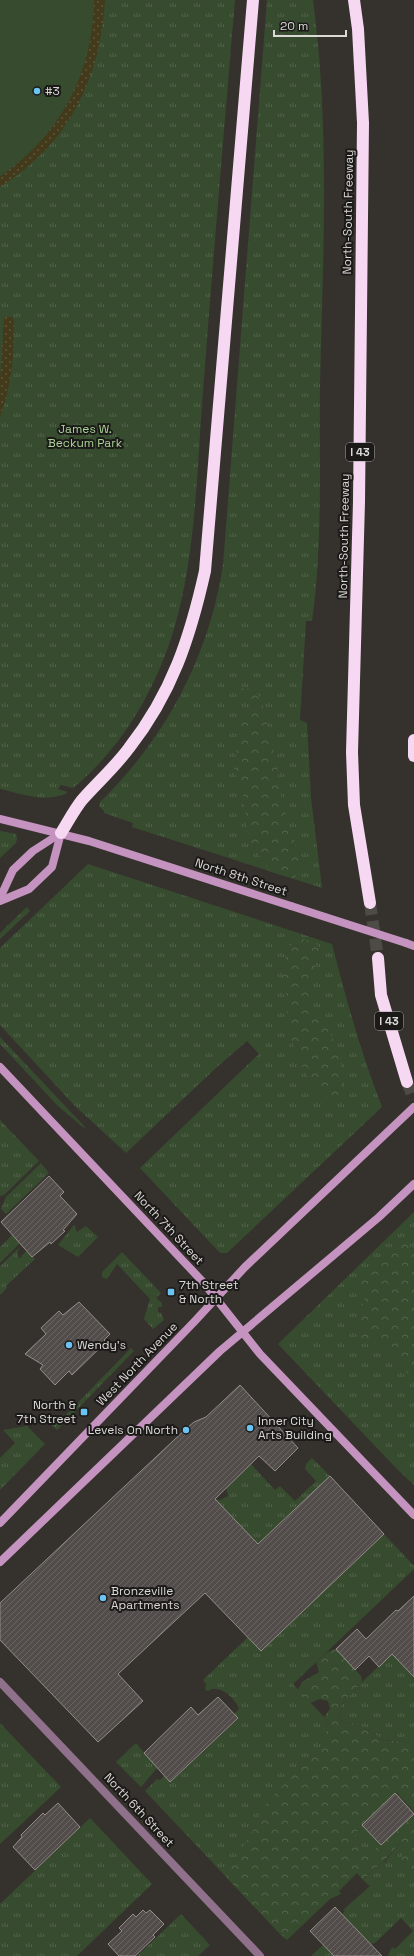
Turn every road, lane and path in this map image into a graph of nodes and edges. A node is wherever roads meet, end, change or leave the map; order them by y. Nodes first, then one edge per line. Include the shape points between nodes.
1 (253, 0) edge
2 (354, 0) edge
3 (414, 740) edge
4 (414, 756) edge
5 (0, 819) edge
6 (61, 833) junction
7 (0, 898) edge
8 (0, 901) edge
9 (370, 903) tunnel mouth
10 (414, 946) edge
11 (378, 958) tunnel mouth
12 (0, 1067) edge
13 (408, 1082) tunnel mouth
14 (414, 1107) edge
15 (414, 1184) edge
16 (216, 1298) junction
17 (243, 1332) junction
18 (414, 1515) edge
19 (0, 1523) edge
20 (0, 1562) edge
21 (0, 1682) edge
22 (260, 1956) edge

1 - 6 highway via 205,571 183,653 144,728 115,766 82,801
2 - 9 highway, North-South Freeway / I 43 via 363,123 359,502 352,752 354,805
3 - 4 highway
5 - 6 main road, North 8th Street
6 - 7 main road via 33,851 14,870
6 - 8 main road via 52,867 29,889
6 - 10 main road, North 8th Street, bridge
11 - 13 highway, I 43 via 381,995
12 - 16 main road, North 7th Street
14 - 16 main road, West North Avenue via 245,1267
15 - 17 main road via 379,1217
16 - 17 main road, North 7th Street
16 - 19 main road, West North Avenue
17 - 18 main road, North 7th Street via 260,1354
17 - 20 main road via 214,1356
21 - 22 street, North 6th Street

